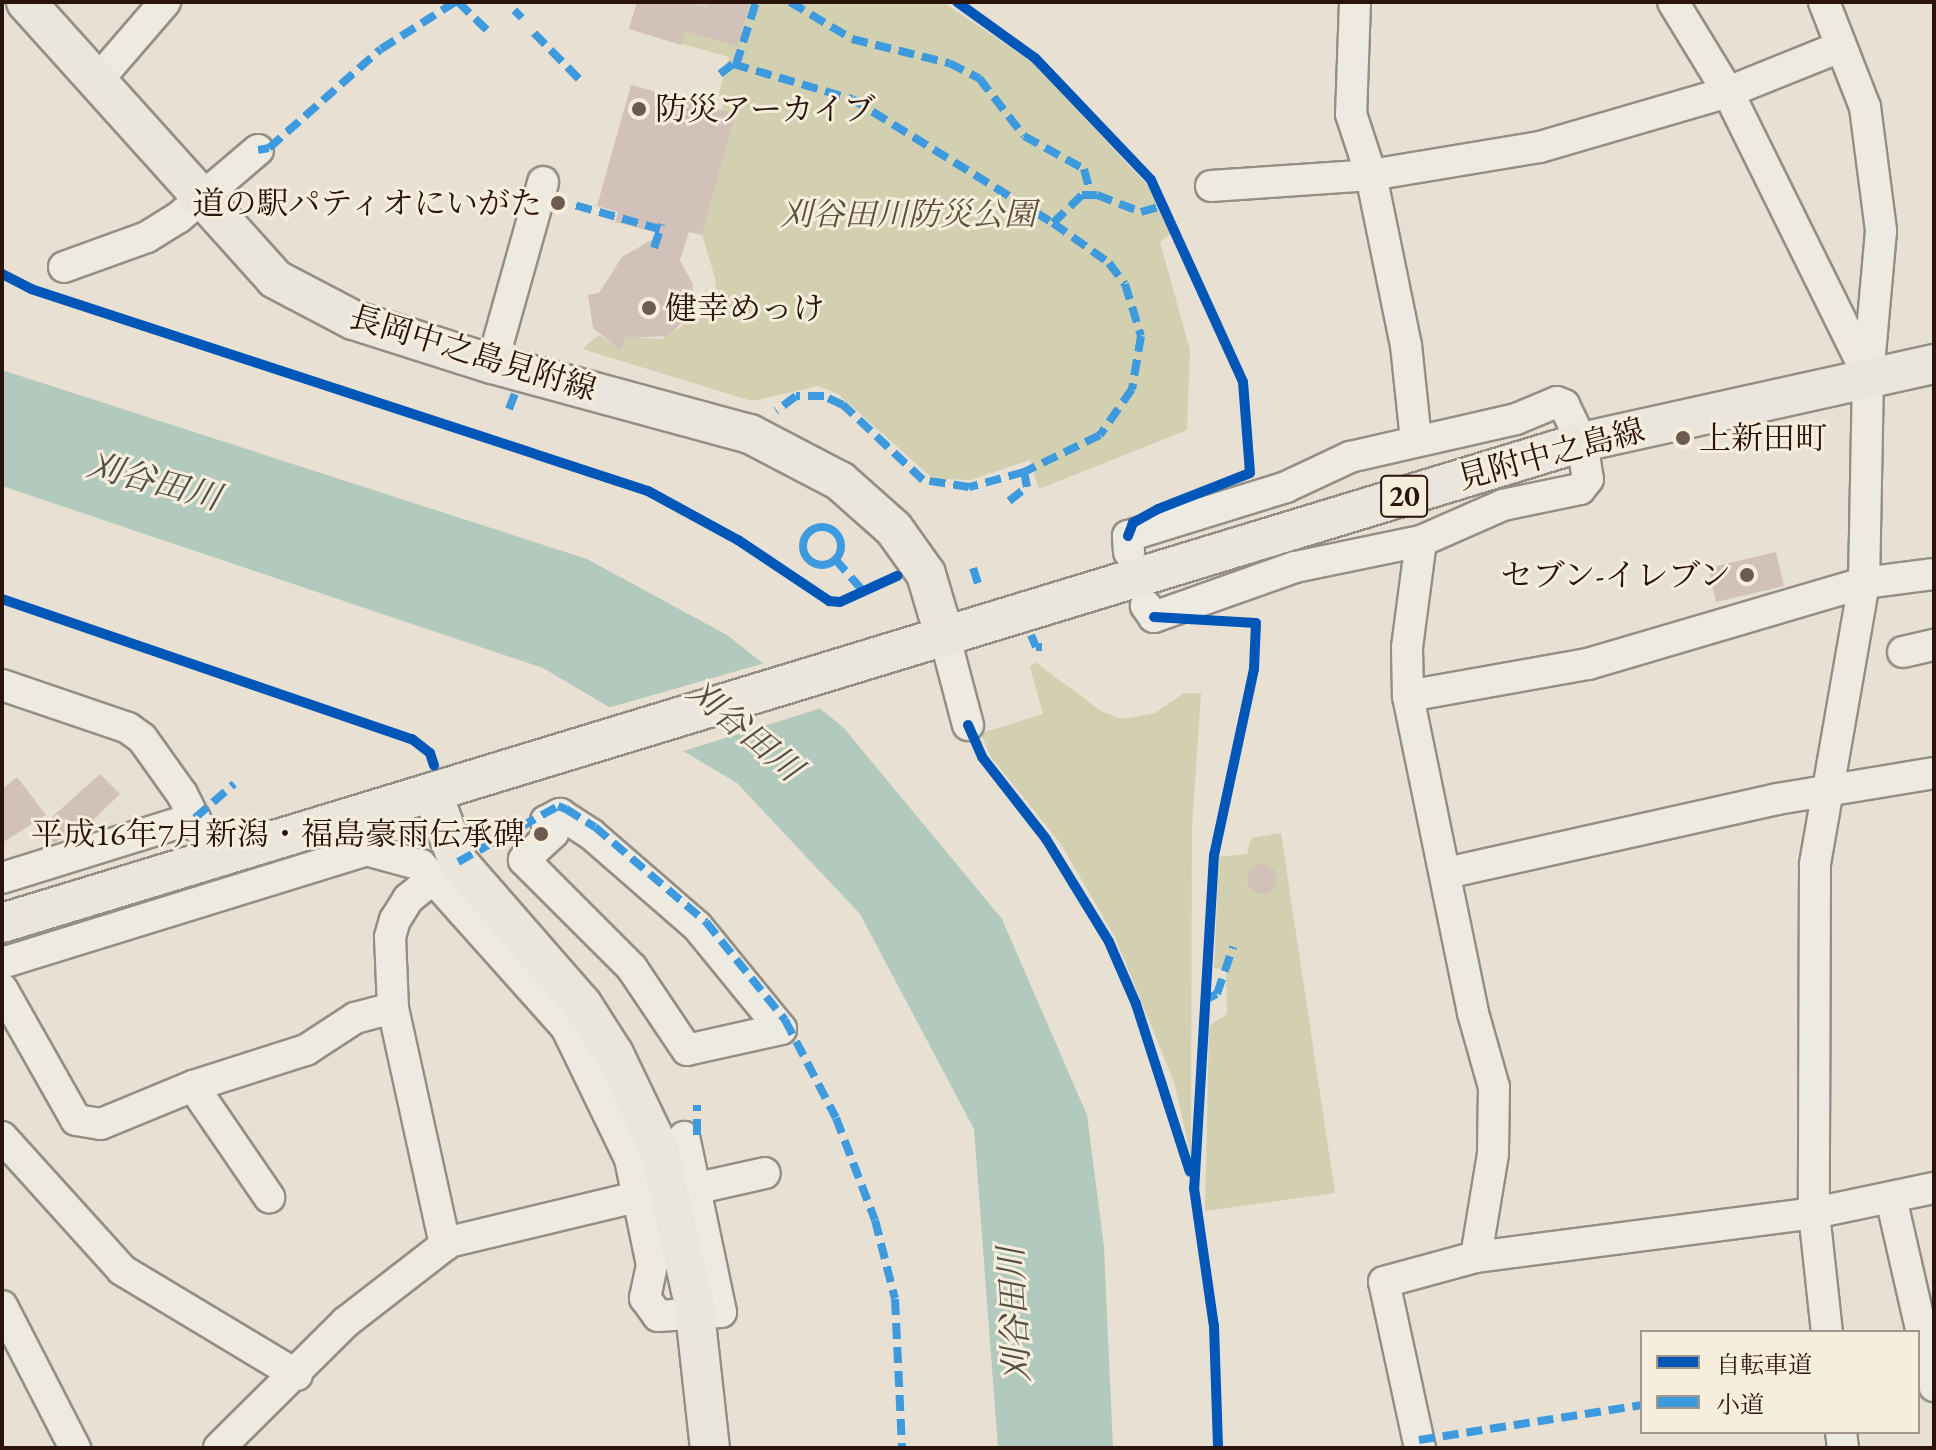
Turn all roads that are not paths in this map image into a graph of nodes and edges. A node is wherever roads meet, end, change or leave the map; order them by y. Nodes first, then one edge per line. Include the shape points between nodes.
1 (26, 2) edge
2 (165, 2) edge
3 (1355, 2) edge
4 (1673, 2) edge
5 (1824, 2) edge
6 (1840, 47) junction
7 (96, 82) junction
8 (1728, 92) junction
9 (258, 150) dead end
10 (1371, 175) junction
11 (543, 182) dead end
12 (1211, 186) dead end
13 (200, 201) junction
14 (64, 267) dead end
15 (492, 364) junction
16 (1934, 364) edge
17 (1868, 376) junction
18 (1416, 440) junction
19 (1582, 442) junction
20 (1421, 541) junction
21 (1129, 552) dead end
22 (1934, 574) edge
23 (1864, 583) junction
24 (1146, 606) dead end
25 (945, 638) junction
26 (1934, 645) edge
27 (1903, 652) dead end
28 (2, 685) edge
29 (1408, 696) junction
30 (968, 725) dead end
31 (1934, 773) edge
32 (1825, 791) junction
33 (432, 792) junction
34 (1446, 873) junction
35 (2, 878) edge
36 (433, 879) junction
37 (2, 923) edge
38 (2, 963) edge
39 (2, 989) edge
40 (393, 1008) junction
41 (781, 1029) joint
42 (193, 1086) junction
43 (2, 1137) edge
44 (684, 1137) dead end
45 (765, 1173) dead end
46 (668, 1187) junction
47 (1934, 1188) edge
48 (269, 1197) dead end
49 (1891, 1198) junction
50 (1814, 1213) junction
51 (445, 1245) junction
52 (1476, 1257) junction
53 (2, 1306) edge
54 (1827, 1330) edge
55 (297, 1375) junction
56 (1934, 1386) edge
57 (221, 1447) edge
58 (75, 1448) edge
59 (710, 1448) edge
60 (1420, 1448) edge

1 - 7 main road, 長岡中之島見附線
2 - 7 street
3 - 10 street via 1351,114
4 - 8 street
5 - 6 street
6 - 8 street
6 - 17 street via 1865,107 1881,231
7 - 13 main road, 長岡中之島見附線
8 - 10 street via 1540,147
8 - 17 street
9 - 13 street
10 - 12 street
10 - 18 street via 1406,345
11 - 15 street
13 - 14 street via 147,237
13 - 15 main road, 長岡中之島見附線 via 275,279 311,301
15 - 25 main road, 長岡中之島見附線 via 750,434 840,481 868,503 912,554 934,593
16 - 17 main road, 見附中之島線 / 20
17 - 19 main road, 見附中之島線 / 20
17 - 23 street
18 - 19 street via 1516,419 1557,402 1564,405
18 - 21 street via 1350,457 1286,487 1128,536
19 - 20 street via 1588,479 1580,489 1503,505
19 - 25 main road, 見附中之島線 / 20
20 - 24 street via 1295,567 1154,617
20 - 29 street via 1407,648
22 - 23 street
23 - 29 street via 1588,664
23 - 32 street
25 - 30 street
25 - 33 main road, 20
26 - 27 street
28 - 35 street via 128,728 142,738 198,824
29 - 34 street
31 - 32 street
32 - 34 street
32 - 50 street via 1815,865
33 - 37 main road, 20
33 - 46 main road via 458,862 548,961 614,1054 659,1148
34 - 52 street via 1494,1087 1493,1154
36 - 38 street via 421,865 366,850
36 - 40 street via 408,899 395,920 390,937
36 - 46 street via 566,1027
39 - 42 street via 76,1120 101,1124
40 - 42 street via 355,1018 306,1050
40 - 51 street
41 - 41 street via 687,1050 632,968 524,860 553,833 546,821 560,814 591,834 697,926
42 - 48 street
43 - 55 street via 122,1270
44 - 46 street
45 - 46 street via 707,1186
46 - 51 street
46 - 59 main road via 695,1315
47 - 49 street
49 - 50 street
49 - 56 street
50 - 52 street
50 - 54 street
51 - 55 street via 346,1322
52 - 60 street via 1384,1282
53 - 58 street
55 - 57 street

